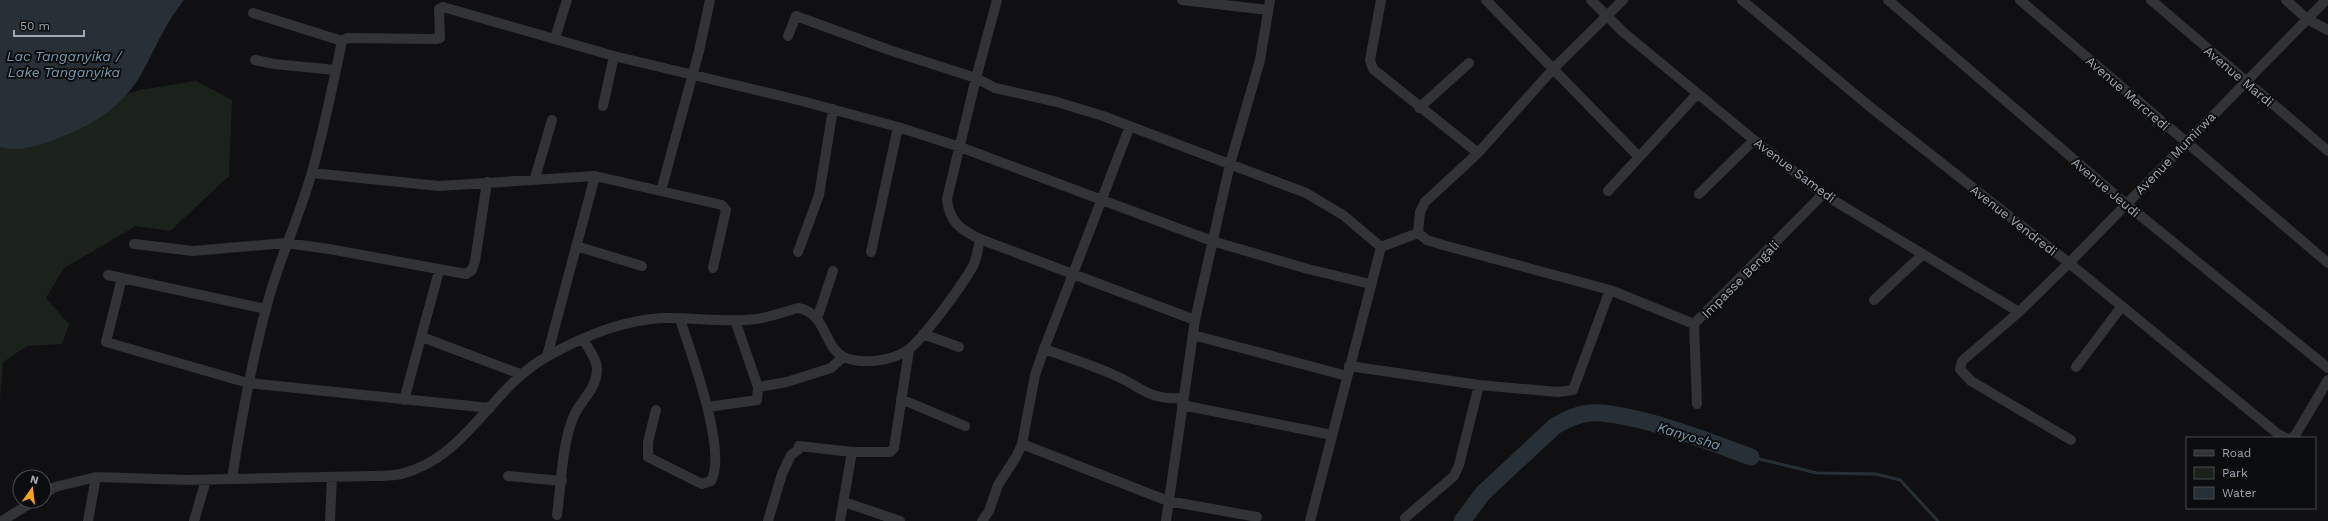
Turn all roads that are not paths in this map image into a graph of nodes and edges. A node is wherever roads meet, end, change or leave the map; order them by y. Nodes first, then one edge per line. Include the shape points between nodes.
1 (567, 0) edge
2 (710, 0) edge
3 (997, 0) edge
4 (1182, 0) edge
5 (1270, 0) edge
6 (1381, 0) edge
7 (1486, 0) edge
8 (1591, 0) edge
9 (1623, 0) edge
10 (1742, 0) edge
11 (1888, 0) edge
12 (2020, 0) edge
13 (2151, 0) edge
14 (2286, 0) edge
15 (2326, 0) edge
16 (1268, 10) junction
17 (254, 13) dead end
18 (1606, 17) junction
19 (2307, 19) junction
20 (2328, 30) edge
21 (788, 36) dead end
22 (555, 38) junction
23 (342, 41) junction
24 (614, 56) junction
25 (255, 60) dead end
26 (1469, 63) dead end
27 (1554, 68) junction
28 (336, 70) junction
29 (691, 76) junction
30 (976, 78) junction
31 (2246, 82) junction
32 (1697, 94) junction
33 (603, 106) dead end
34 (1419, 108) junction
35 (833, 109) junction
36 (552, 120) dead end
37 (1130, 126) junction
38 (898, 127) junction
39 (1754, 140) junction
40 (2185, 143) junction
41 (960, 147) junction
42 (2328, 151) edge
43 (1478, 153) junction
44 (1638, 156) junction
45 (1230, 164) junction
46 (312, 173) junction
47 (595, 176) junction
48 (535, 178) junction
49 (488, 182) junction
50 (661, 191) junction
51 (1608, 191) dead end
52 (1699, 194) dead end
53 (1823, 194) junction
54 (1101, 201) junction
55 (2126, 204) junction
56 (1418, 234) junction
57 (980, 239) junction
58 (1212, 241) junction
59 (286, 243) junction
60 (134, 244) dead end
61 (576, 246) junction
62 (1380, 247) junction
63 (798, 252) dead end
64 (871, 252) dead end
65 (1923, 254) junction
66 (2069, 263) junction
67 (2328, 264) edge
68 (642, 266) dead end
69 (713, 268) dead end
70 (439, 271) junction
71 (833, 271) dead end
72 (108, 274) dead end
73 (1071, 274) junction
74 (122, 278) junction
75 (1370, 284) junction
76 (1610, 290) junction
77 (1874, 300) dead end
78 (2122, 306) junction
79 (266, 309) junction
80 (2019, 312) junction
81 (680, 319) junction
82 (817, 319) junction
83 (735, 320) junction
84 (1195, 320) junction
85 (1694, 324) junction
86 (923, 334) junction
87 (1193, 335) junction
88 (422, 337) junction
89 (583, 339) junction
90 (959, 347) dead end
91 (1044, 349) junction
92 (909, 350) junction
93 (547, 356) junction
94 (843, 357) junction
95 (2076, 367) dead end
96 (2328, 368) edge
97 (1348, 371) junction
98 (520, 374) junction
99 (2328, 380) edge
100 (248, 383) junction
101 (1479, 385) junction
102 (758, 387) junction
103 (901, 399) junction
104 (404, 400) junction
105 (1182, 401) junction
106 (1698, 404) dead end
107 (708, 407) junction
108 (490, 408) junction
109 (656, 410) dead end
110 (965, 426) dead end
111 (1332, 435) junction
112 (2284, 437) edge
113 (2293, 437) edge
114 (2071, 440) dead end
115 (1022, 444) junction
116 (852, 452) junction
117 (508, 476) dead end
118 (96, 477) junction
119 (332, 477) junction
120 (206, 480) junction
121 (232, 480) junction
122 (562, 481) junction
123 (52, 489) edge
124 (1168, 501) junction
125 (844, 502) junction
126 (21, 509) edge
127 (557, 515) dead end
128 (1257, 517) dead end
129 (1405, 518) dead end
130 (2, 521) edge
131 (88, 521) edge
132 (194, 521) edge
133 (330, 521) edge
134 (768, 521) edge
135 (840, 521) edge
136 (900, 521) edge
137 (982, 521) edge
138 (1166, 521) edge
139 (1310, 521) edge

1 - 22 street
2 - 29 street
3 - 30 street
4 - 16 street
5 - 16 street
6 - 34 street via 1370,60 1377,74
7 - 27 street
8 - 18 street, Avenue Samedi
9 - 18 street
10 - 66 street, Avenue Vendredi via 1868,106
11 - 55 street, Avenue Jeudi
12 - 40 street, Avenue Mercredi
13 - 31 street, Avenue Mardi
14 - 19 street
15 - 19 street, Avenue Mumirwa
16 - 45 street via 1260,60
17 - 23 street
18 - 27 street
18 - 32 street, Avenue Samedi
19 - 20 street
19 - 31 street, Avenue Mumirwa
21 - 30 street via 796,16
22 - 23 street via 443,7 439,9 440,38 347,38
22 - 24 street
23 - 28 street
24 - 29 street
24 - 33 street
25 - 28 street
26 - 34 street
27 - 43 street
27 - 44 street
28 - 46 street
29 - 35 street
29 - 50 street
30 - 37 street via 995,88 1079,108
30 - 41 street
31 - 40 street, Avenue Mumirwa
31 - 42 street, Avenue Mardi
32 - 39 street, Avenue Samedi
32 - 44 street
34 - 43 street
35 - 38 street
35 - 63 street via 819,195
36 - 48 street
37 - 45 street
37 - 54 street
38 - 41 street
38 - 64 street
39 - 52 street
39 - 53 street, Avenue Samedi
40 - 55 street, Avenue Mumirwa
40 - 67 street, Avenue Mercredi
41 - 54 street
41 - 57 street via 948,199 948,210 953,221 962,230
43 - 56 street via 1425,202 1420,212
44 - 51 street
45 - 58 street
45 - 62 street via 1306,193 1343,215
46 - 49 street via 439,186
46 - 59 street
47 - 48 street
47 - 50 street
47 - 61 street
48 - 49 street
49 - 70 street via 472,270 466,274
50 - 69 street via 726,207
53 - 65 street, Avenue Samedi
53 - 85 street, Impasse Bengali
54 - 58 street
54 - 73 street
55 - 66 street, Avenue Mumirwa
55 - 96 street, Avenue Jeudi
56 - 62 street
56 - 76 street via 1442,245
57 - 73 street
57 - 86 street via 976,259 970,271
58 - 75 street
58 - 84 street
59 - 60 street via 193,251
59 - 70 street via 329,248
59 - 79 street
61 - 68 street
61 - 93 street
62 - 75 street
65 - 77 street
65 - 80 street, Avenue Samedi
66 - 78 street, Avenue Vendredi
66 - 80 street, Avenue Mumirwa
70 - 88 street
71 - 82 street
72 - 74 street
73 - 84 street
73 - 91 street
74 - 79 street
74 - 100 street via 106,342
75 - 97 street
76 - 85 street
76 - 101 street via 1573,390 1558,392
78 - 95 street
78 - 112 street, Avenue Vendredi
79 - 100 street
80 - 114 street, Avenue Mumirwa via 1960,365 1962,374
81 - 83 street
81 - 89 street via 643,320
81 - 107 street
82 - 83 street via 804,309 798,308 773,316
82 - 94 street
83 - 102 street
84 - 87 street
85 - 106 street, Impasse Bengali
86 - 90 street
86 - 92 street
87 - 97 street
87 - 105 street
88 - 98 street
88 - 104 street
89 - 93 street
89 - 122 street via 597,367 596,378 591,392 573,418 568,432
91 - 105 street via 1116,376 1147,394
91 - 115 street via 1035,375
92 - 94 street via 893,358 876,360
92 - 103 street
93 - 98 street
94 - 102 street via 831,368 787,382
97 - 101 street
97 - 111 street
98 - 108 street
99 - 113 street
100 - 104 street
100 - 121 street
101 - 129 street via 1454,476
102 - 107 street via 757,400
103 - 110 street
103 - 116 street via 894,448 890,452
104 - 108 street
105 - 111 street
105 - 124 street
107 - 109 street via 714,452 713,477 707,484 702,484 648,457 648,442
108 - 119 street via 455,446 421,467 400,474
111 - 139 street
115 - 124 street
115 - 137 street via 998,485 989,511
116 - 125 street
116 - 134 street via 799,446 791,455 782,474
117 - 122 street
118 - 120 street
118 - 123 street
118 - 131 street
119 - 121 street
119 - 133 street
120 - 121 street
120 - 132 street
122 - 127 street
124 - 128 street
124 - 138 street
125 - 135 street
125 - 136 street
126 - 130 street

